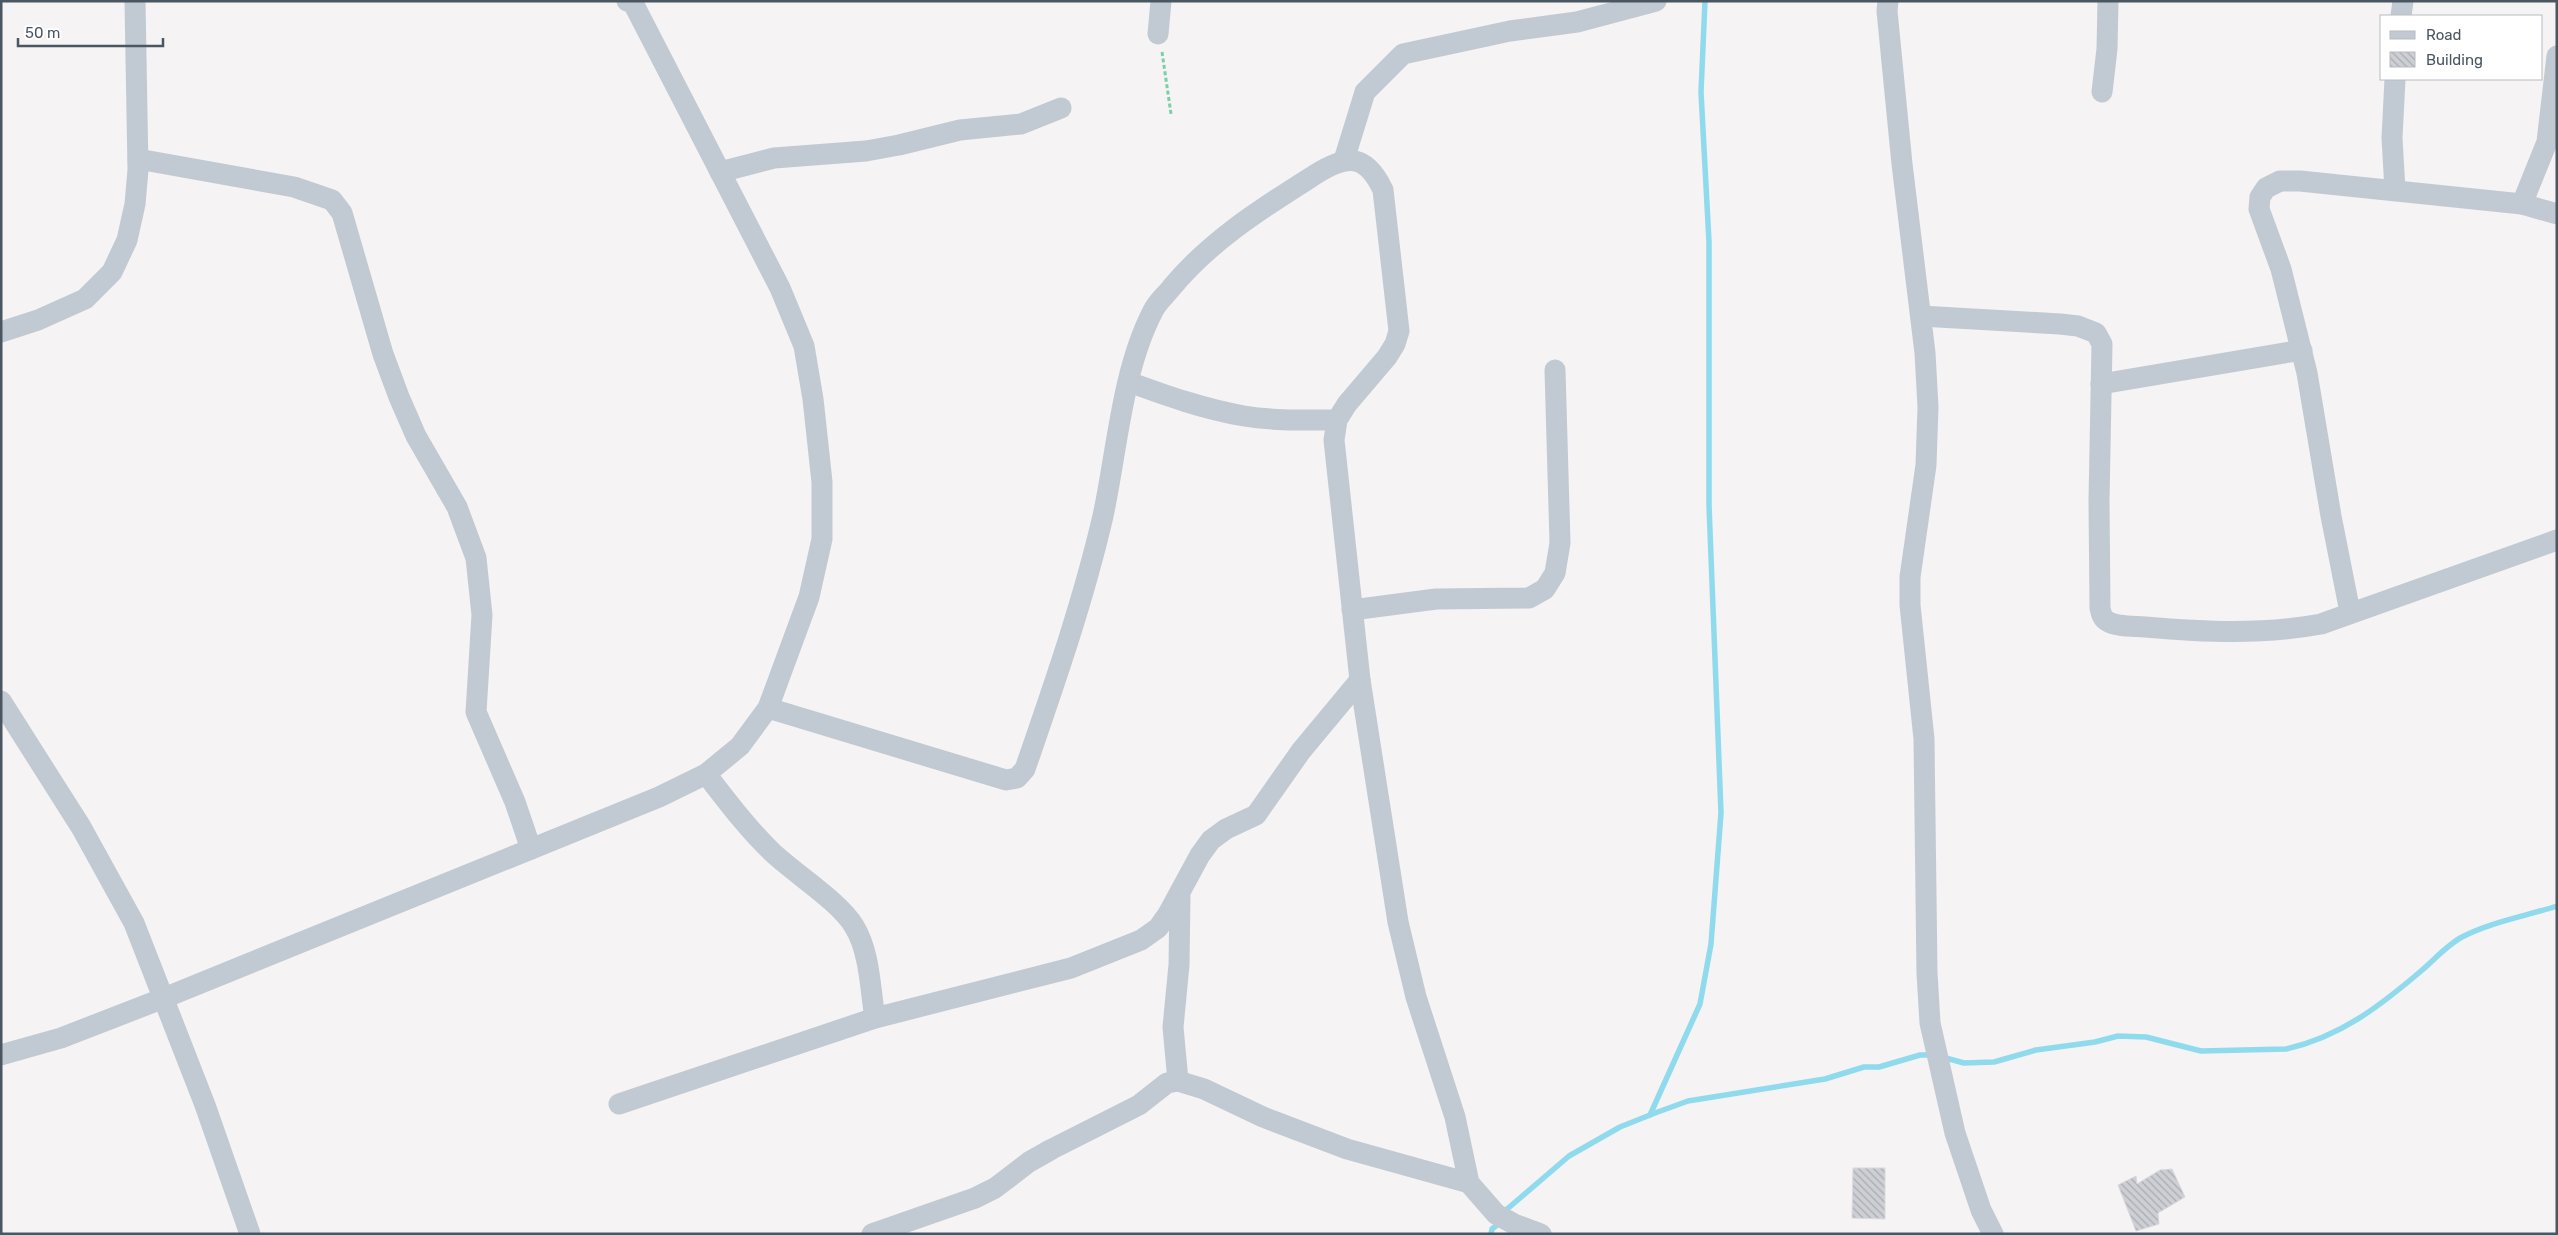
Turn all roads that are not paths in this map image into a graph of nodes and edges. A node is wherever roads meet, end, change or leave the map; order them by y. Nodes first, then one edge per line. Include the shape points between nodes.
1 (135, 1) edge
2 (1161, 1) edge
3 (1656, 1) edge
4 (1888, 1) edge
5 (2108, 1) edge
6 (2404, 1) edge
7 (631, 2) edge
8 (2401, 15) edge
9 (1158, 34) road end
10 (2557, 56) edge
11 (2395, 80) edge
12 (2102, 92) dead end
13 (1061, 108) dead end
14 (138, 159) junction
15 (1344, 160) junction
16 (720, 172) junction
17 (2394, 190) junction
18 (2522, 204) junction
19 (2557, 214) edge
20 (1921, 316) junction
21 (1, 332) edge
22 (2302, 350) junction
23 (1555, 370) dead end
24 (1129, 382) junction
25 (2102, 384) junction
26 (1336, 420) junction
27 (2557, 540) edge
28 (1352, 610) junction
29 (2350, 612) junction
30 (1360, 680) junction
31 (1, 701) edge
32 (768, 708) junction
33 (706, 774) junction
34 (531, 849) junction
35 (1180, 894) junction
36 (164, 998) junction
37 (875, 1018) junction
38 (1, 1055) edge
39 (1178, 1081) junction
40 (619, 1104) dead end
41 (1469, 1183) junction
42 (250, 1234) edge
43 (872, 1234) edge
44 (1541, 1234) edge
45 (1993, 1234) edge

1 - 14 street
2 - 9 street
3 - 15 street via 1577,22 1510,31 1402,54 1365,92
4 - 20 street via 1902,164
5 - 12 street
6 - 8 street
7 - 16 street
10 - 18 street via 2548,142
11 - 17 street
13 - 16 street via 1021,124 960,130 866,151 774,158
14 - 21 street via 135,204 127,240 112,272 85,300
14 - 34 street via 294,187 332,200 342,213 383,354 399,397 416,436 456,507 476,558 482,615 476,712 515,802
15 - 24 street via 1265,206 1220,239 1185,272 1153,310
15 - 26 street via 1357,160 1368,165 1383,190 1399,331 1387,357
16 - 32 street via 780,288 804,346 822,482 822,539 810,597
17 - 18 street
17 - 22 street via 2280,181 2266,188 2260,198 2259,209 2281,269
18 - 19 street
20 - 25 street via 2060,324 2089,330 2102,344
20 - 45 street via 1928,407 1926,465 1910,577 1910,605 1924,739 1930,1023 1955,1133 1981,1210
22 - 25 street
22 - 29 street
23 - 28 street via 1560,544 1555,573 1545,589 1529,598 1436,599
24 - 26 street via 1190,404 1245,416 1276,420
24 - 32 street via 1103,513 1076,621 1025,769 1017,778 1006,780
25 - 29 street via 2098,501 2100,608 2107,621 2198,632 2258,631 2321,624
26 - 28 street via 1334,440
27 - 29 street
28 - 30 street
30 - 35 street via 1301,751 1256,815 1226,828 1211,840
30 - 41 street via 1398,922 1416,997 1456,1117
31 - 36 street via 109,876 134,923
32 - 33 street via 740,746
33 - 34 street via 659,797
33 - 37 street via 772,852 853,924 865,956
34 - 36 street
35 - 37 street via 1158,928 1141,940 1071,968
35 - 39 street via 1179,965 1173,1027
36 - 38 street via 60,1038
36 - 42 street
37 - 40 street
39 - 41 street via 1347,1149
39 - 43 street via 1167,1083 1139,1105 1029,1162 995,1188
41 - 44 street via 1496,1214

